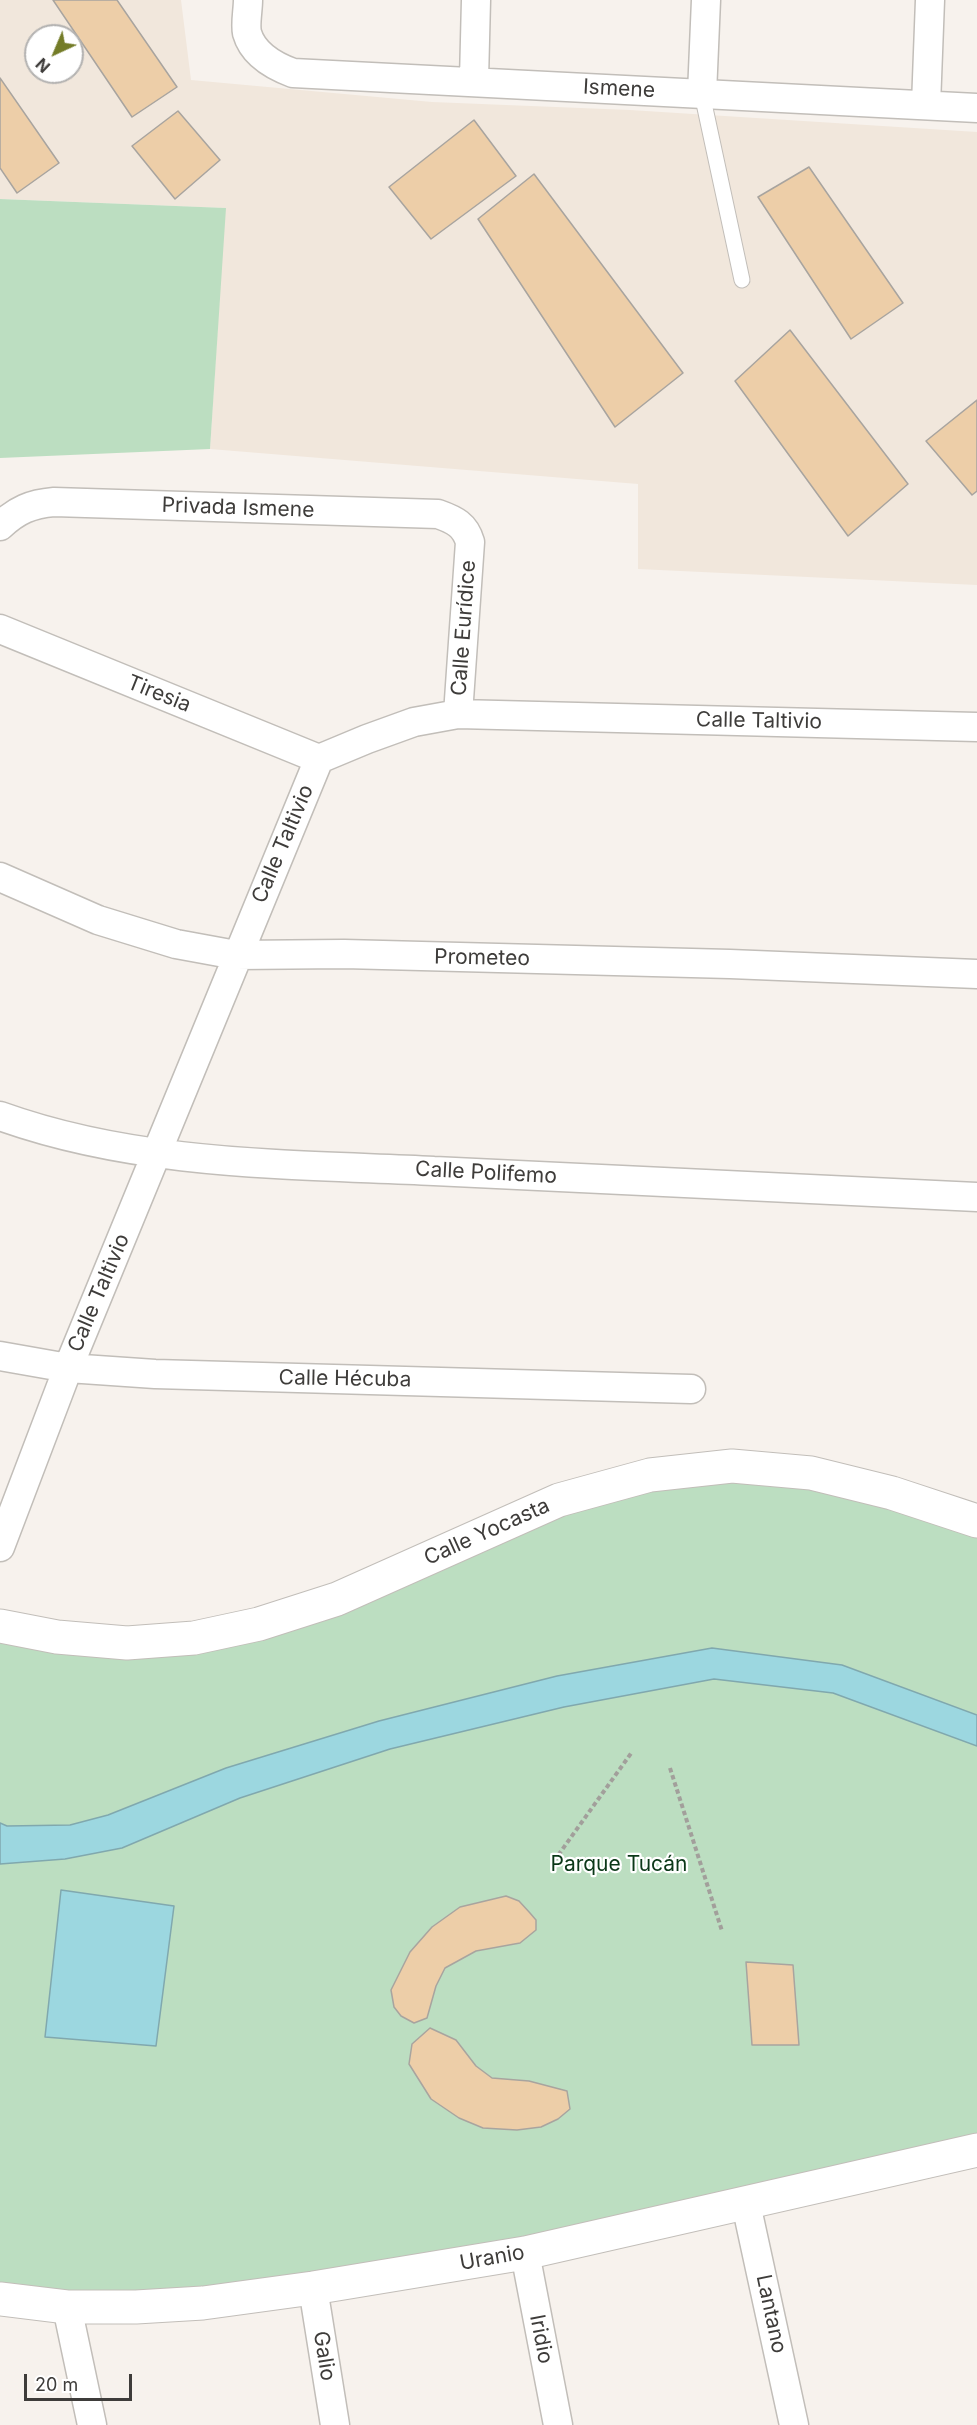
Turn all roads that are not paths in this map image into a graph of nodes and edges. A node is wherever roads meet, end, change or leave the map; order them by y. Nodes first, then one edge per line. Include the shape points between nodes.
1 (248, 0) edge
2 (476, 0) edge
3 (706, 0) edge
4 (930, 0) edge
5 (474, 80) junction
6 (702, 94) junction
7 (926, 105) junction
8 (977, 108) edge
9 (742, 280) dead end
10 (0, 526) edge
11 (470, 542) joint
12 (0, 630) edge
13 (458, 714) junction
14 (977, 727) edge
15 (319, 759) junction
16 (0, 877) edge
17 (236, 955) junction
18 (977, 974) edge
19 (0, 1116) edge
20 (157, 1155) junction
21 (977, 1197) edge
22 (0, 1356) edge
23 (68, 1368) junction
24 (691, 1389) dead end
25 (977, 1521) edge
26 (0, 1547) edge
27 (0, 1626) edge
28 (976, 2155) edge
29 (746, 2204) junction
30 (525, 2253) junction
31 (313, 2288) junction
32 (0, 2299) edge
33 (67, 2307) junction
34 (92, 2425) edge
35 (335, 2425) edge
36 (558, 2425) edge
37 (794, 2425) edge

1 - 5 street, Ismene via 247,33 254,46 264,58 293,73
2 - 5 street
3 - 6 street
4 - 7 street
5 - 6 street, Ismene
6 - 7 street, Ismene
6 - 9 lane
7 - 8 street, Ismene
10 - 11 street, Privada Ismene via 32,504 54,502 438,514 466,530
11 - 13 street, Calle Eurídice
12 - 15 street, Tiresia
13 - 14 street, Calle Taltivio
13 - 15 street, Calle Taltivio via 367,738
15 - 17 street, Calle Taltivio
16 - 17 street, Prometeo via 98,920 176,944
17 - 18 street, Prometeo via 344,954
17 - 20 street, Calle Taltivio
19 - 20 street, Calle Polifemo via 87,1142
20 - 21 street, Calle Polifemo
20 - 23 street, Calle Taltivio
22 - 23 street, Calle Hécuba
23 - 24 street, Calle Hécuba via 178,1375
23 - 26 street, Calle Taltivio
25 - 27 street, Calle Yocasta via 892,1493 811,1473 732,1466 650,1475 559,1500 338,1599 259,1624 194,1638 127,1643 57,1637
28 - 29 street, Uranio
29 - 30 street, Uranio
29 - 37 street, Lantano
30 - 31 street, Uranio
30 - 36 street, Iridio
31 - 33 street, Uranio via 203,2303
31 - 35 street, Galio
32 - 33 street, Uranio
33 - 34 street

